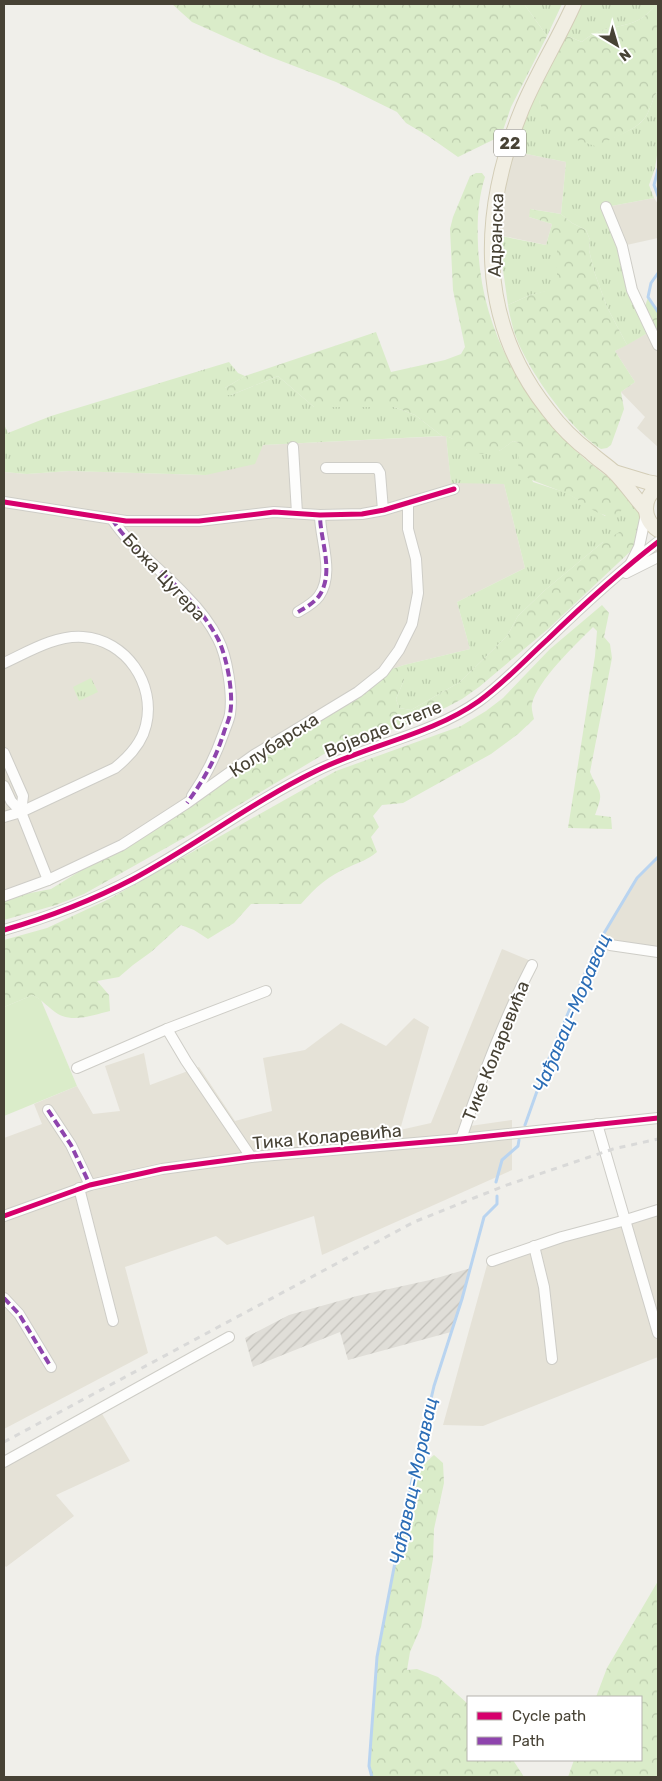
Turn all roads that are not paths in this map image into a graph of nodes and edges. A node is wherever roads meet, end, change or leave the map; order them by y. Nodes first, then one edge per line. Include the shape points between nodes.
1 (574, 4) edge
2 (606, 207) dead end
3 (658, 345) edge
4 (294, 447) dead end
5 (326, 468) dead end
6 (614, 472) junction
7 (658, 485) edge
8 (454, 489) dead end
9 (4, 502) edge
10 (408, 503) junction
11 (383, 510) junction
12 (646, 512) junction
13 (298, 513) junction
14 (320, 515) junction
15 (112, 519) junction
16 (658, 530) edge
17 (658, 542) edge
18 (658, 557) edge
19 (629, 566) junction
20 (618, 576) junction
21 (298, 612) dead end
22 (4, 663) edge
23 (4, 753) edge
24 (4, 786) edge
25 (187, 803) junction
26 (21, 812) junction
27 (4, 817) edge
28 (48, 880) junction
29 (4, 896) edge
30 (4, 930) edge
31 (610, 945) dead end
32 (658, 952) edge
33 (532, 965) dead end
34 (266, 991) dead end
35 (167, 1029) junction
36 (77, 1068) dead end
37 (48, 1110) dead end
38 (658, 1118) edge
39 (598, 1124) junction
40 (461, 1139) junction
41 (251, 1157) junction
42 (90, 1185) junction
43 (79, 1188) junction
44 (658, 1210) edge
45 (4, 1216) edge
46 (626, 1220) junction
47 (534, 1246) junction
48 (492, 1261) dead end
49 (4, 1298) edge
50 (113, 1321) dead end
51 (658, 1333) edge
52 (229, 1337) dead end
53 (552, 1359) dead end
54 (51, 1367) dead end
55 (4, 1462) edge

1 - 6 main road, Адранска / 22 via 528,98 505,157 496,191 493,272 505,331 533,389 567,431
2 - 3 street via 622,246 632,290
4 - 13 street
5 - 11 street via 377,468
6 - 7 main road, Адранска / 22
6 - 12 main road, Адранска / 22
7 - 12 main road, 22 via 648,498
8 - 10 street
9 - 15 street
10 - 11 street
10 - 25 street, Колубарска via 408,529 416,559 418,593 412,624 383,672 358,692 254,755
11 - 14 street
12 - 16 main road, 22
12 - 19 street, Војводе Степе via 639,546
13 - 14 street
13 - 15 street via 274,512 198,521
14 - 21 street via 326,566 324,588 319,597
15 - 25 street, Божа Цугера via 121,533 188,598 205,619 222,650 230,686 230,714 207,775
17 - 19 street, Војводе Степе
18 - 20 street
19 - 20 street, Војводе Степе
20 - 30 street, Војводе Степе via 470,708 313,772 100,895
22 - 26 street via 51,642 72,637 97,640 118,649 136,667 145,686 149,706 142,737 127,759 115,768
23 - 26 street via 23,796
24 - 26 street
25 - 28 street, Колубарска via 122,845
26 - 27 street
26 - 28 street
28 - 29 street, Колубарска
31 - 32 street
33 - 40 street, Тике Коларевића via 500,1033
34 - 35 street
35 - 36 street
35 - 41 street
37 - 42 street via 71,1145
38 - 39 street, Тика Коларевића
39 - 40 street, Тика Коларевића
39 - 46 street
40 - 41 street, Тика Коларевића
41 - 42 street, Тика Коларевића via 162,1169
42 - 43 street, Тика Коларевића
43 - 45 street, Тика Коларевића
43 - 50 street
44 - 46 street
46 - 47 street
46 - 51 street
47 - 48 street
47 - 53 street via 544,1286
49 - 54 street via 20,1314
52 - 55 street

